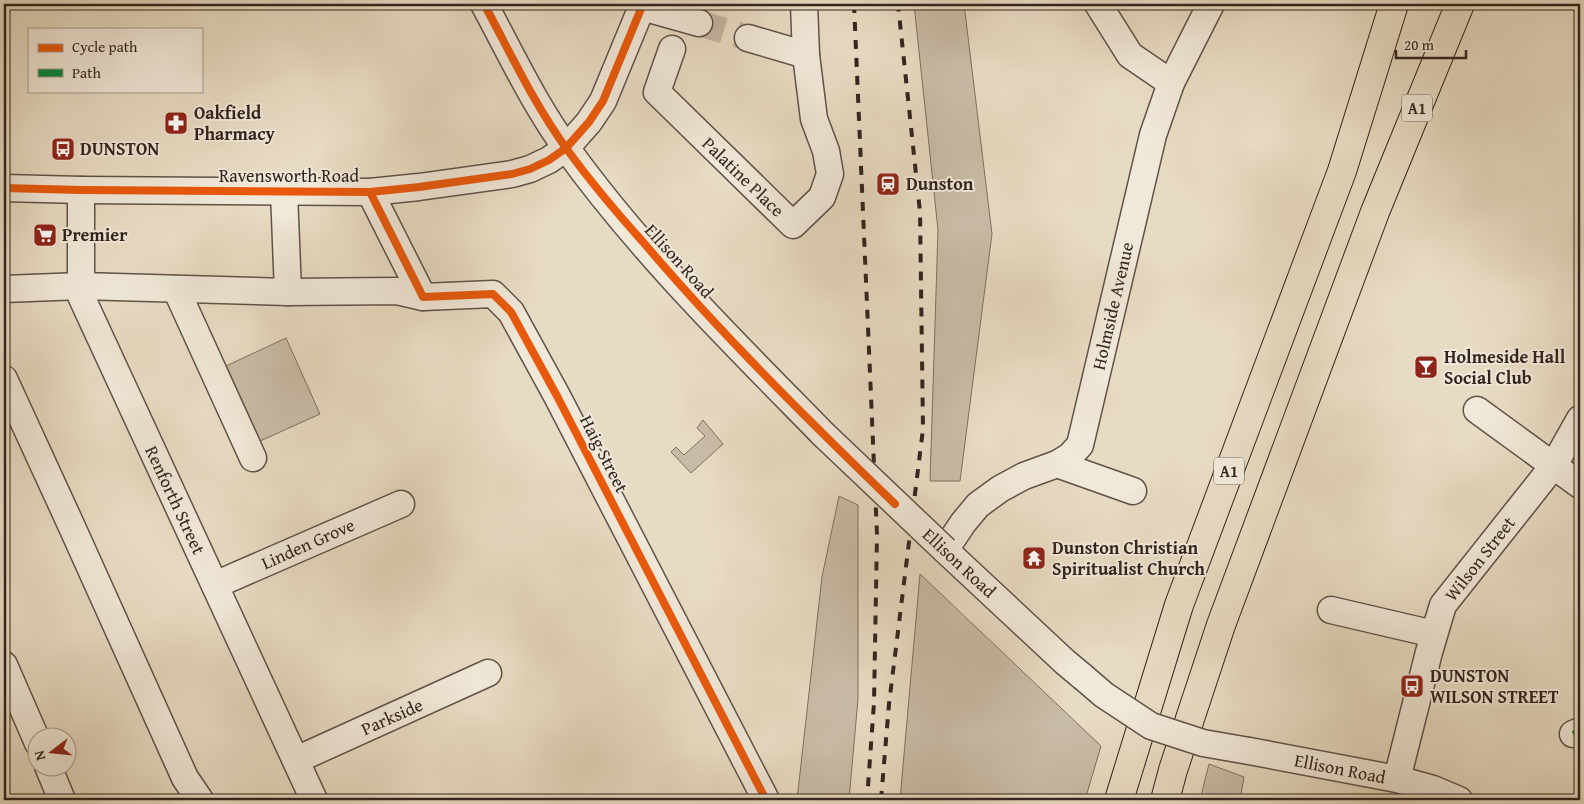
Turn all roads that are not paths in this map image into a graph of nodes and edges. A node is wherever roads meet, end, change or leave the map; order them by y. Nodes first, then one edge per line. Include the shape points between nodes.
1 (484, 4) edge
2 (804, 4) edge
3 (1098, 4) edge
4 (1211, 4) edge
5 (1394, 4) edge
6 (1410, 4) edge
7 (1460, 4) edge
8 (643, 5) edge
9 (699, 23) tunnel mouth
10 (748, 38) tunnel mouth
11 (672, 49) dead end
12 (806, 55) junction
13 (1171, 83) junction
14 (1350, 146) junction
15 (566, 148) junction
16 (4, 188) edge
17 (81, 190) junction
18 (284, 192) junction
19 (370, 192) junction
20 (81, 286) junction
21 (288, 286) junction
22 (4, 289) edge
23 (176, 289) junction
24 (423, 297) junction
25 (4, 379) edge
26 (1477, 410) dead end
27 (1580, 419) edge
28 (253, 458) dead end
29 (1057, 464) junction
30 (1554, 465) junction
31 (1580, 485) edge
32 (1134, 491) dead end
33 (401, 504) dead end
34 (944, 550) junction
35 (215, 585) junction
36 (1330, 610) dead end
37 (1434, 634) junction
38 (4, 665) edge
39 (488, 673) dead end
40 (31, 726) edge
41 (296, 760) junction
42 (52, 776) edge
43 (1397, 779) junction
44 (62, 800) edge
45 (200, 800) edge
46 (314, 800) edge
47 (766, 800) edge
48 (1119, 800) edge
49 (1167, 800) edge
50 (1459, 800) edge

1 - 15 street, Ellison Road
2 - 12 street, Palatine Place
3 - 13 street via 1130,55
4 - 13 street, Holmside Avenue
5 - 14 highway
6 - 14 highway, A1
7 - 49 highway, A1 via 1371,222 1221,625 1173,770
8 - 9 street
8 - 15 street, Ravensworth Road via 603,101
10 - 12 street
11 - 12 street, Palatine Place via 657,92 793,225 822,198 830,174 814,118
13 - 29 street, Holmside Avenue via 1153,135 1080,445
14 - 48 highway, A1 via 1179,605
15 - 19 street, Ravensworth Road via 549,160 512,174
15 - 34 street, Ellison Road, bridge via 680,286 823,434
16 - 17 street, Ravensworth Road
17 - 18 street, Ravensworth Road
17 - 20 street, Renforth Street
18 - 19 street, Ravensworth Road
18 - 21 street
19 - 24 street
20 - 22 street, Haig Street
20 - 23 street, Haig Street
20 - 35 street, Renforth Street via 81,296
21 - 23 street, Haig Street
21 - 24 street, Haig Street via 397,291
23 - 28 street
24 - 47 street, Haig Street via 493,294 511,312
25 - 45 street via 185,778
26 - 30 street
27 - 30 street, Wilson Street
29 - 32 street
29 - 34 street, Holmside Avenue via 1008,484 978,505
30 - 31 street
30 - 37 street, Wilson Street via 1443,605
33 - 35 street, Linden Grove
34 - 43 street, Ellison Road, bridge via 1104,695 1151,726 1203,743
35 - 41 street, Renforth Street
36 - 37 street
37 - 43 street, Wilson Street
38 - 40 street
39 - 41 street, Parkside
41 - 46 street, Renforth Street
42 - 44 street
43 - 50 street, Ellison Road

